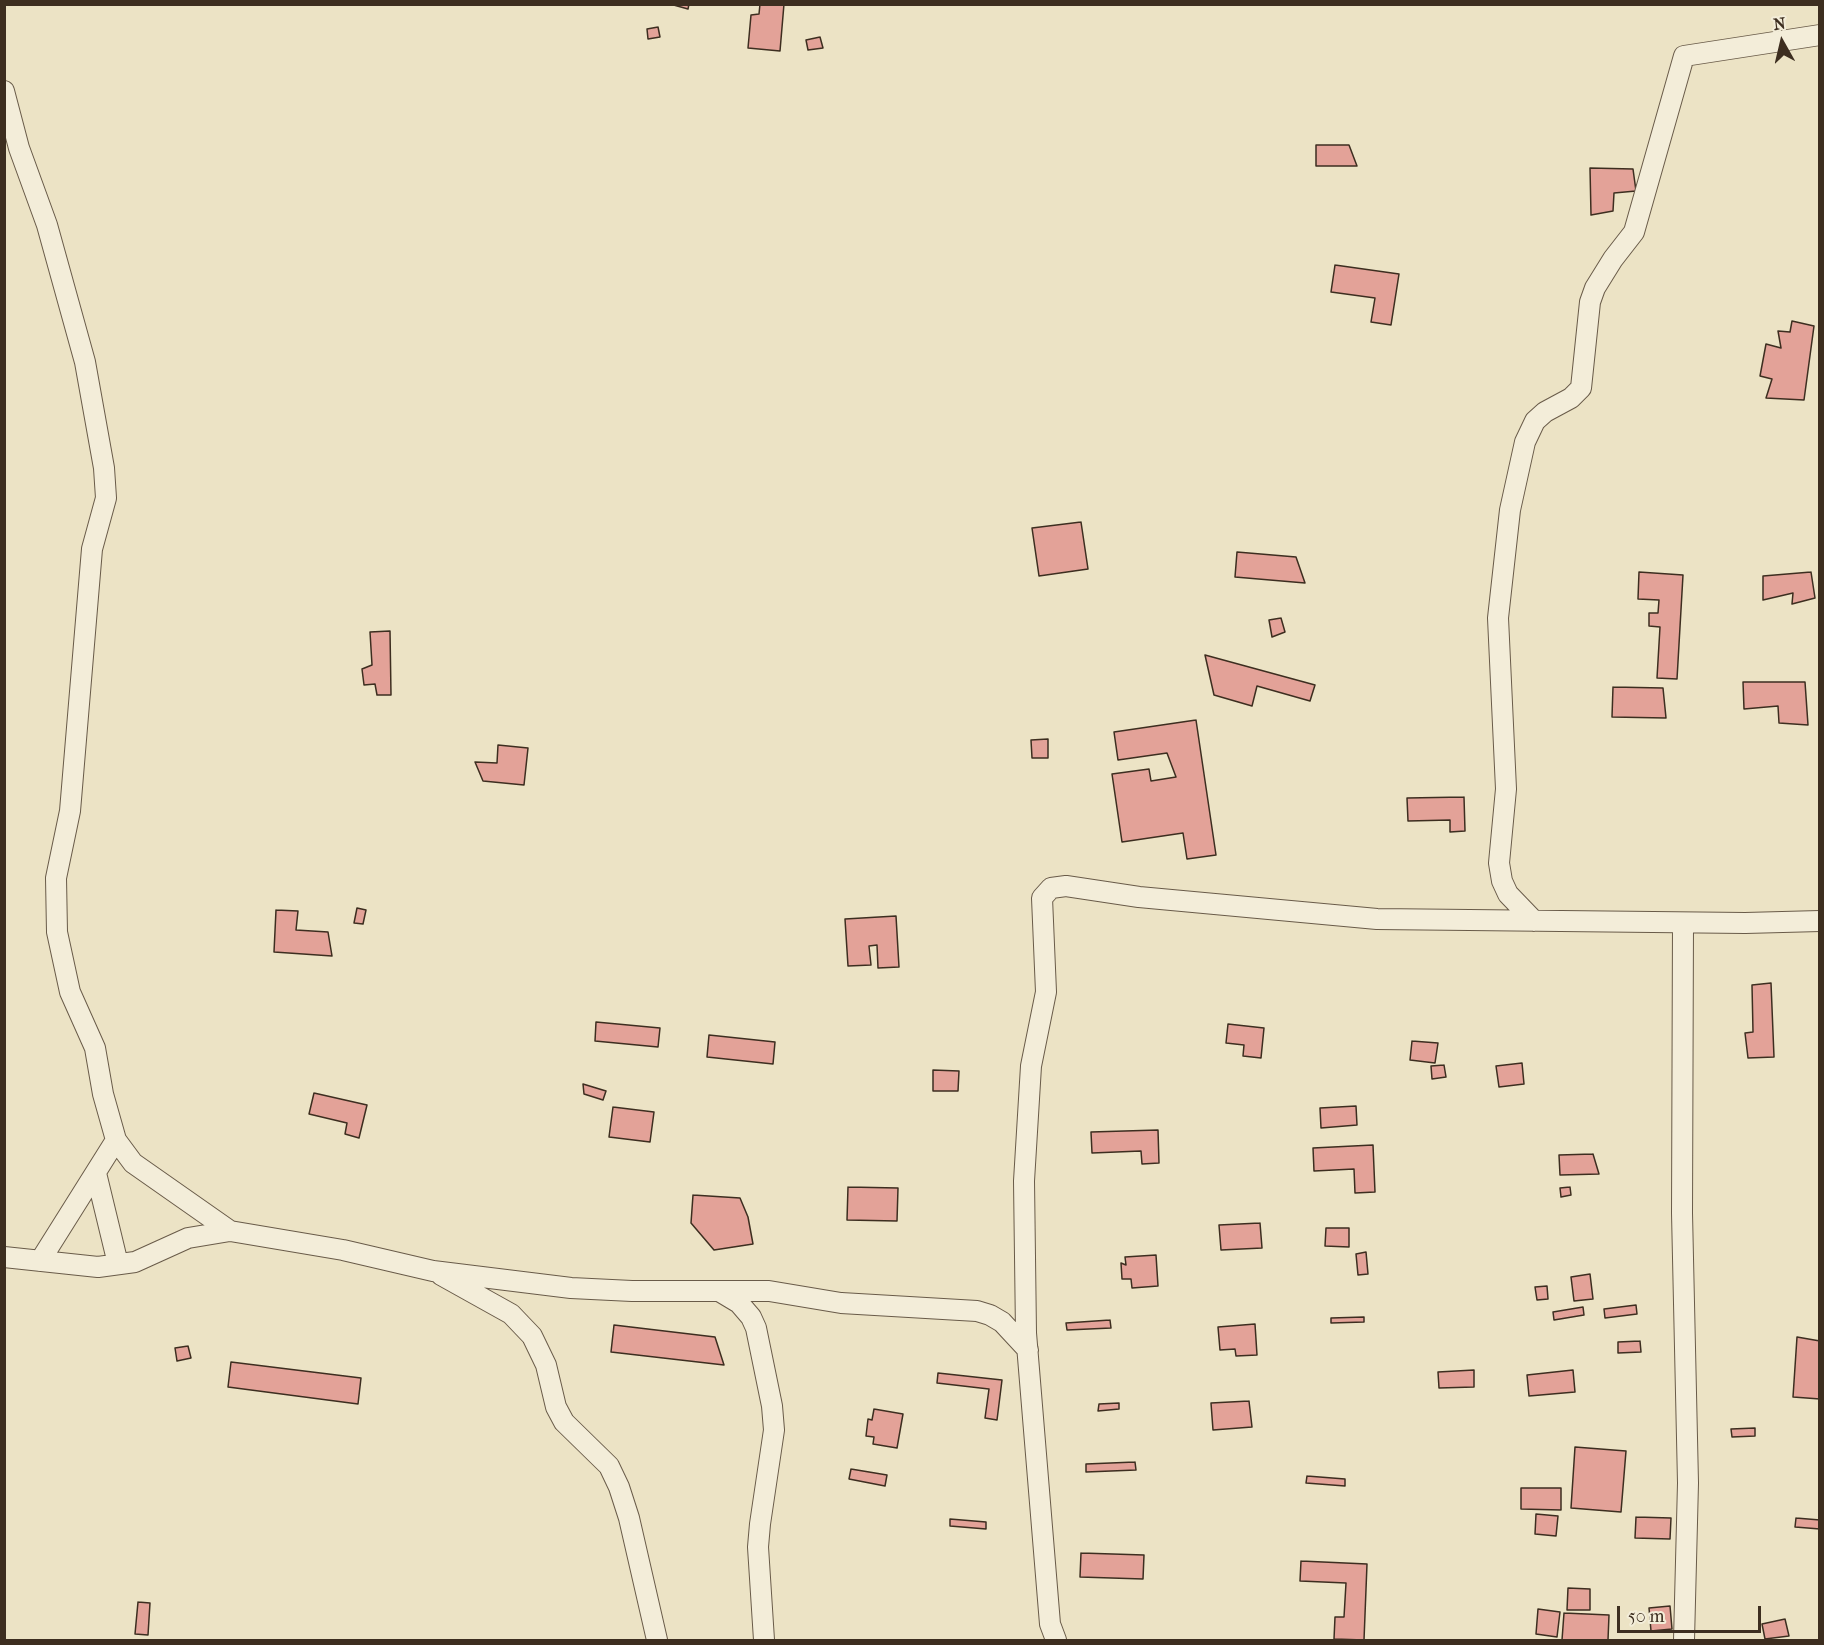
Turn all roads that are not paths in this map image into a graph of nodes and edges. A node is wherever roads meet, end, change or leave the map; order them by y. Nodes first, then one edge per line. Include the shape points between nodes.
1 (1820, 35) edge
2 (4, 91) edge
3 (1534, 921) junction
4 (1820, 921) edge
5 (1683, 923) junction
6 (116, 1140) junction
7 (96, 1173) junction
8 (230, 1231) junction
9 (4, 1257) edge
10 (40, 1261) junction
11 (118, 1264) junction
12 (432, 1271) junction
13 (719, 1291) junction
14 (1028, 1350) junction
15 (657, 1641) edge
16 (764, 1641) edge
17 (1056, 1641) edge
18 (1684, 1641) edge

1 - 3 street via 1684,56 1634,232 1594,288 1581,388 1535,421 1525,441 1510,510 1498,618 1506,789 1499,863 1508,894
2 - 6 street via 85,362 104,468 106,498 92,549 70,812 57,878 57,932 70,992 95,1048
3 - 5 street
3 - 14 street via 1377,919 1138,897 1066,886 1051,888 1042,898 1046,992 1031,1066 1024,1181
4 - 5 street
5 - 18 street via 1682,1214 1688,1483
6 - 7 street
6 - 8 street via 133,1163
7 - 10 street
7 - 11 street
8 - 11 street via 188,1238 135,1262
8 - 12 street via 343,1250
9 - 10 street
10 - 11 street via 98,1267
12 - 13 street via 571,1288
12 - 15 street via 511,1314 532,1336 546,1365 556,1407 564,1422 609,1466 619,1487
13 - 14 street via 769,1291 841,1304 977,1311 1002,1322
13 - 16 street via 739,1303 751,1317 772,1406 774,1430 758,1547
14 - 17 street via 1050,1624

